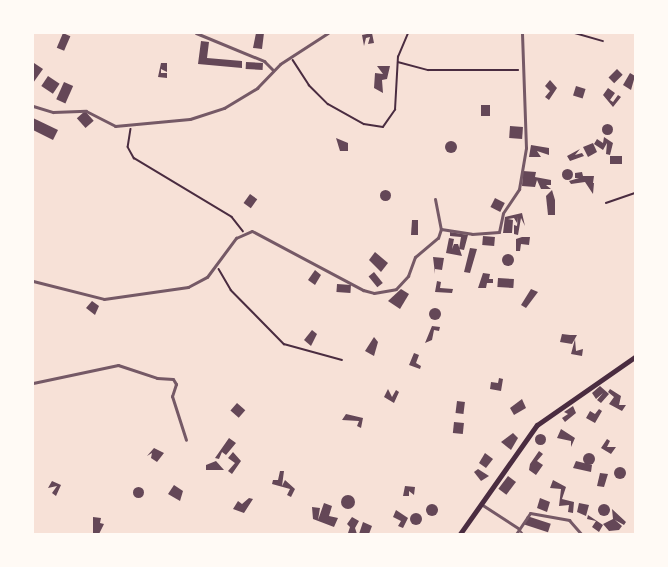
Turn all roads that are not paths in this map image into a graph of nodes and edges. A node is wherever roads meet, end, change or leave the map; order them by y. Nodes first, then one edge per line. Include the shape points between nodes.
1 (196, 33) edge
2 (327, 33) edge
3 (522, 33) edge
4 (273, 70) junction
5 (33, 106) edge
6 (435, 200) dead end
7 (441, 230) junction
8 (33, 281) edge
9 (635, 357) edge
10 (33, 383) edge
11 (186, 440) dead end
12 (480, 503) junction
13 (519, 528) junction
14 (460, 534) edge
15 (516, 534) edge
16 (523, 534) edge
17 (581, 534) edge

1 - 4 street via 264,62
2 - 4 street
3 - 7 street via 527,123 523,171 516,196 501,218 499,232
4 - 5 street via 257,88 207,114 132,125 105,124 86,111 53,112
6 - 7 street
7 - 8 street via 438,238 415,257 404,283 396,289 374,293 268,237 244,231 216,267 199,283 188,287 117,299 63,291
9 - 12 main road via 537,425
10 - 11 street via 118,365 173,380 176,384 172,396
12 - 13 street
12 - 14 main road
13 - 15 street
13 - 16 lane
13 - 17 street via 527,514 551,514 569,520

